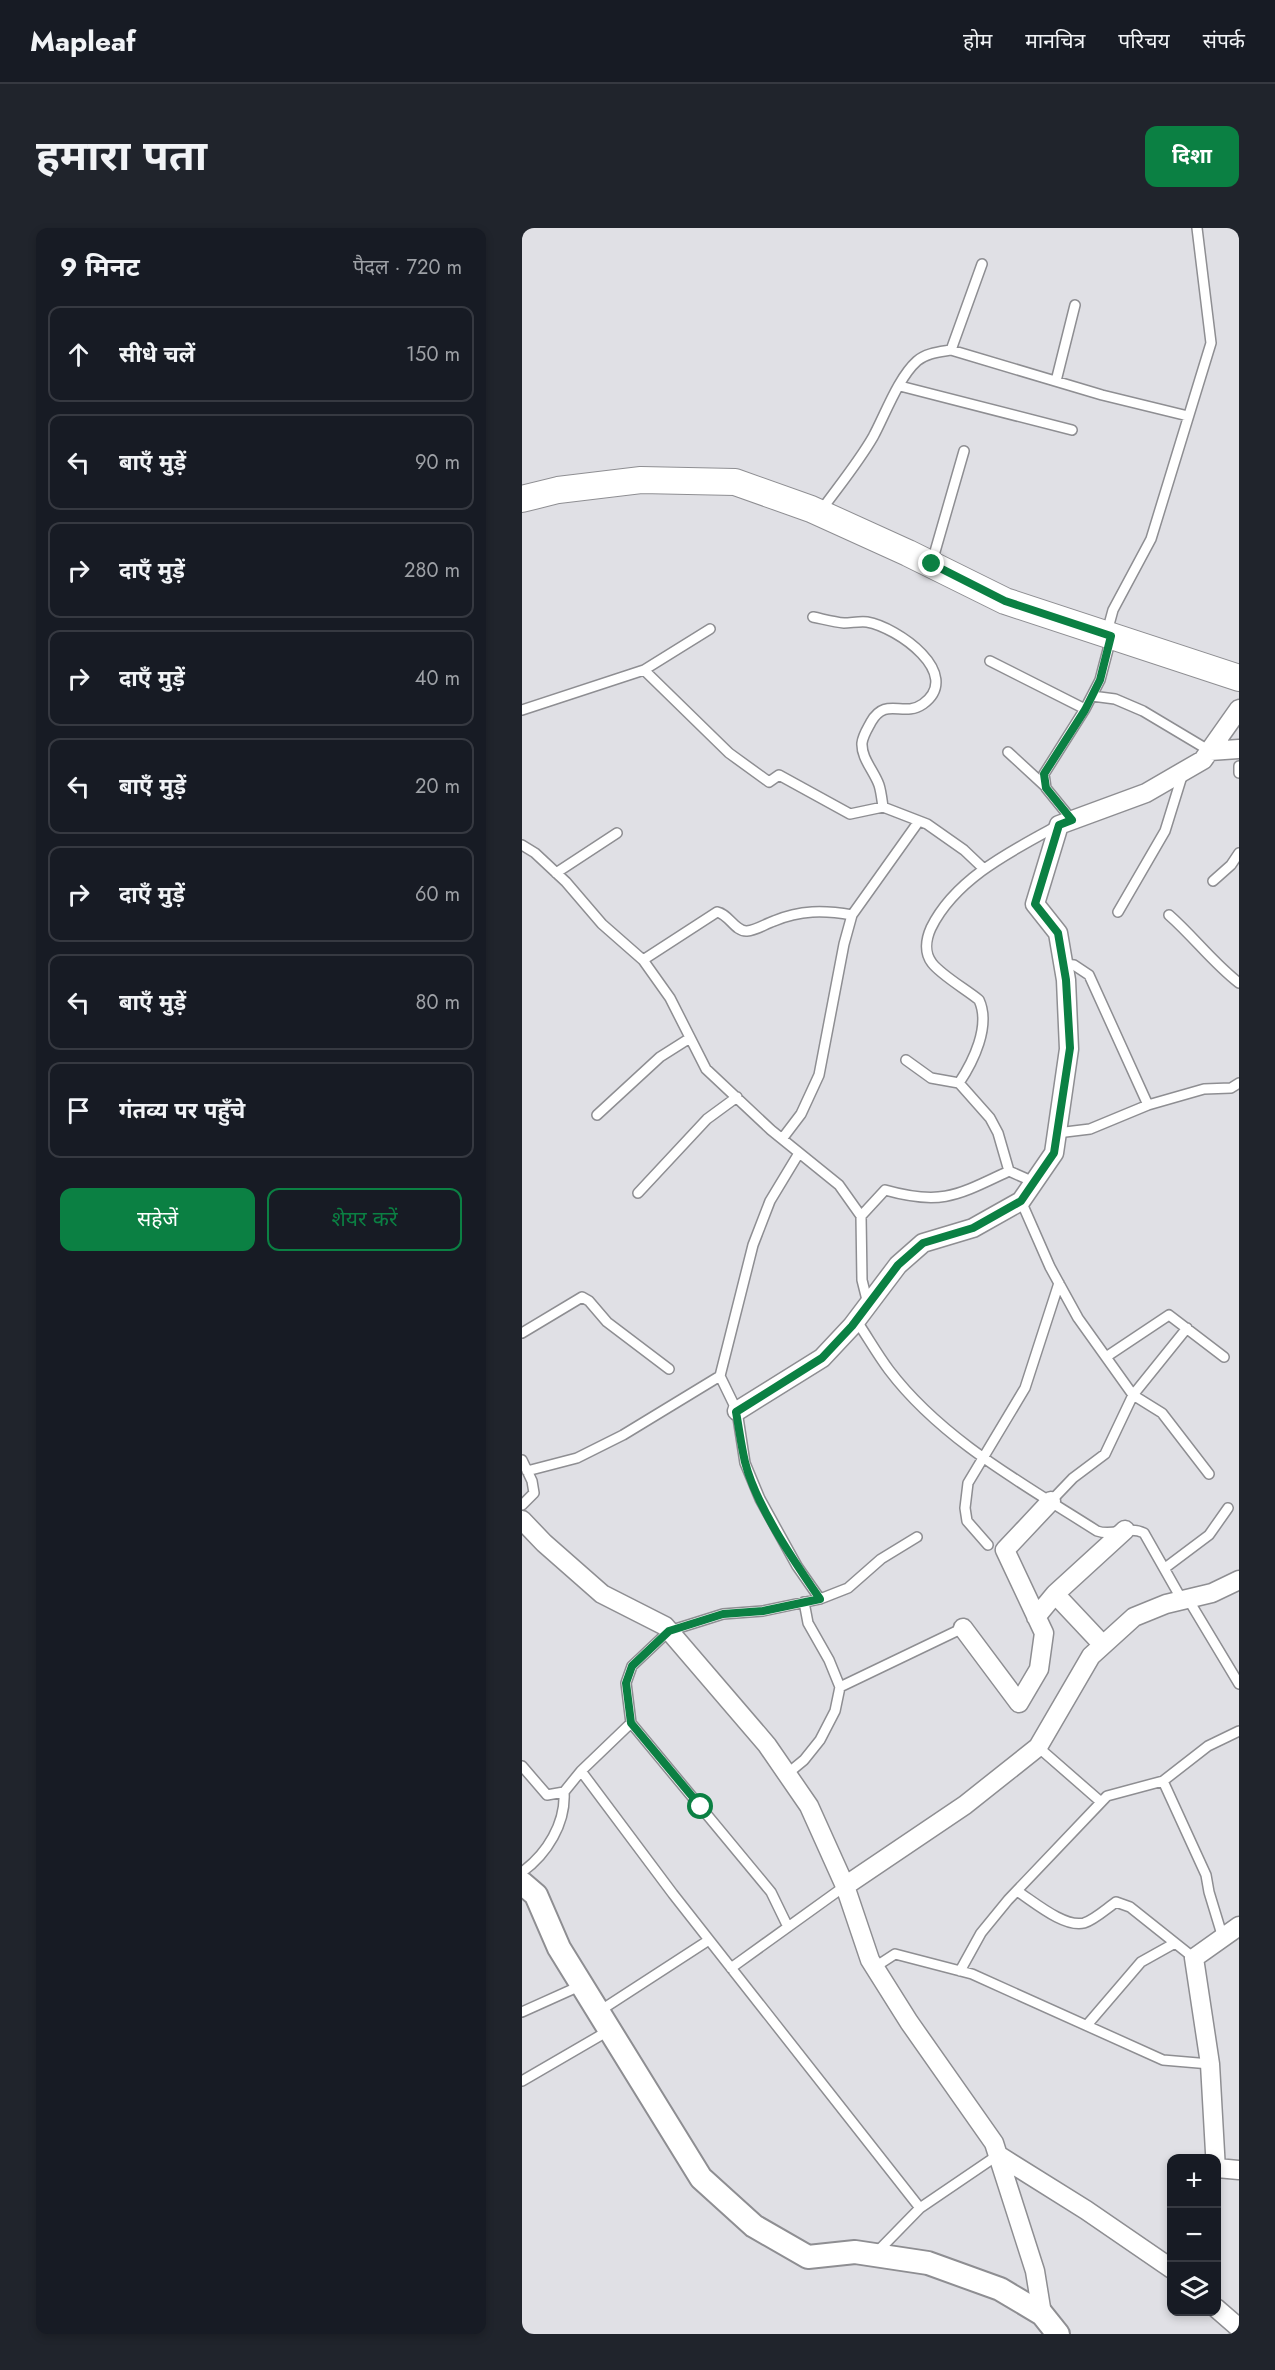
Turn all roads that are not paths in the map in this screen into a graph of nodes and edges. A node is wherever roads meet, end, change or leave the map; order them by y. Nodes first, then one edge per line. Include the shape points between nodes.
1 (1197, 228) edge
2 (982, 264) dead end
3 (1075, 305) dead end
4 (951, 350) junction
5 (1056, 381) junction
6 (900, 386) junction
7 (1188, 416) junction
8 (1072, 430) dead end
9 (964, 452) dead end
10 (522, 499) edge
11 (820, 513) junction
12 (932, 564) junction
13 (813, 616) dead end
14 (710, 629) dead end
15 (1109, 635) junction
16 (990, 661) dead end
17 (644, 670) junction
18 (1239, 678) edge
19 (1092, 696) junction
20 (1239, 709) edge
21 (522, 710) edge
22 (1085, 710) junction
23 (1224, 732) junction
24 (1239, 748) edge
25 (1210, 751) junction
26 (1008, 752) dead end
27 (1239, 766) edge
28 (1184, 771) junction
29 (1239, 773) edge
30 (1046, 788) junction
31 (883, 807) junction
32 (919, 821) junction
33 (1065, 823) junction
34 (617, 833) dead end
35 (522, 845) edge
36 (1239, 853) edge
37 (984, 870) junction
38 (556, 873) junction
39 (1213, 881) dead end
40 (1118, 912) dead end
41 (852, 915) junction
42 (1169, 915) dead end
43 (643, 960) junction
44 (1063, 964) junction
45 (1239, 968) edge
46 (1236, 980) edge
47 (690, 1038) junction
48 (906, 1060) dead end
49 (959, 1083) junction
50 (1239, 1083) edge
51 (737, 1097) junction
52 (1148, 1105) junction
53 (597, 1115) dead end
54 (1057, 1133) junction
55 (782, 1139) junction
56 (799, 1153) junction
57 (1009, 1171) junction
58 (1034, 1182) junction
59 (638, 1193) dead end
60 (1021, 1201) junction
61 (861, 1216) junction
62 (1059, 1283) junction
63 (868, 1304) junction
64 (856, 1320) junction
65 (1187, 1328) junction
66 (522, 1333) edge
67 (1106, 1357) junction
68 (1224, 1357) dead end
69 (669, 1369) dead end
70 (720, 1376) junction
71 (1133, 1395) junction
72 (736, 1412) junction
73 (984, 1459) junction
74 (522, 1460) edge
75 (527, 1471) junction
76 (1209, 1474) dead end
77 (1051, 1501) junction
78 (522, 1506) edge
79 (1228, 1508) dead end
80 (522, 1520) edge
81 (1125, 1530) junction
82 (917, 1537) dead end
83 (988, 1545) dead end
84 (1165, 1568) junction
85 (1239, 1580) edge
86 (1055, 1594) junction
87 (820, 1599) junction
88 (1185, 1599) junction
89 (804, 1602) junction
90 (1036, 1617) junction
91 (963, 1629) joint
92 (669, 1631) junction
93 (1103, 1646) junction
94 (1239, 1684) edge
95 (840, 1687) junction
96 (631, 1723) junction
97 (1239, 1731) edge
98 (1038, 1747) junction
99 (522, 1766) edge
100 (581, 1771) junction
101 (787, 1774) junction
102 (1163, 1781) junction
103 (564, 1792) junction
104 (1101, 1802) junction
105 (522, 1872) edge
106 (522, 1883) edge
107 (845, 1886) junction
108 (1017, 1891) junction
109 (1239, 1926) edge
110 (788, 1927) junction
111 (1223, 1938) junction
112 (709, 1940) junction
113 (1175, 1943) junction
114 (1194, 1958) junction
115 (875, 1967) junction
116 (731, 1968) junction
117 (960, 1971) junction
118 (582, 1985) junction
119 (522, 2012) edge
120 (604, 2021) junction
121 (1087, 2025) junction
122 (1210, 2064) junction
123 (522, 2081) edge
124 (1216, 2154) edge
125 (998, 2155) junction
126 (1221, 2169) edge
127 (1239, 2170) edge
128 (920, 2208) junction
129 (874, 2255) junction
130 (1167, 2258) edge
131 (1221, 2312) edge
132 (1042, 2314) junction
133 (1239, 2328) edge
134 (1058, 2334) edge

1 - 7 lane via 1211,342
2 - 4 lane
3 - 5 lane
4 - 5 lane
4 - 6 lane via 915,362
5 - 7 lane
6 - 8 lane
6 - 11 lane via 872,439
7 - 15 lane via 1151,538 1113,610
9 - 12 lane
10 - 11 main road via 558,490 641,480 735,482
11 - 12 main road
12 - 15 main road via 1005,601
13 - 31 lane via 842,623 867,622 898,634 918,649 936,675 936,686 921,706 885,708 876,713 867,729 862,744 866,762 879,785
14 - 17 lane
15 - 18 main road
15 - 19 lane via 1100,680
16 - 22 lane
17 - 21 lane
17 - 31 lane via 729,753 769,782 779,775 850,814
19 - 22 lane
19 - 25 lane via 1116,699 1143,711
20 - 23 street
22 - 30 lane via 1044,774
23 - 24 street
23 - 25 street
24 - 25 street
25 - 28 street
26 - 30 lane
27 - 29 lane
28 - 33 street via 1146,793
28 - 40 lane via 1165,831
30 - 33 lane
31 - 32 lane
32 - 37 lane via 964,850
32 - 41 lane
33 - 37 lane
33 - 44 street via 1035,904 1058,933
34 - 38 lane
35 - 38 lane
36 - 39 lane
37 - 49 lane via 951,897 927,938 932,963 979,1000 983,1008 973,1062
38 - 43 lane via 602,924
41 - 43 lane via 808,911 748,931 717,912
41 - 55 lane via 819,1075 801,1114
42 - 46 lane
43 - 47 lane via 670,998
44 - 52 lane via 1074,965 1089,975
44 - 54 street via 1070,1048
45 - 46 lane
47 - 51 lane via 706,1069
47 - 53 lane via 660,1057
48 - 49 lane via 931,1078
49 - 57 lane via 990,1118
50 - 52 lane
51 - 55 lane
51 - 59 lane via 707,1119
52 - 54 lane via 1090,1129
54 - 58 street via 1054,1153
55 - 56 lane
56 - 61 lane via 839,1185
56 - 70 lane via 770,1201 753,1245
57 - 58 lane
57 - 61 lane via 964,1192 937,1199 885,1190
58 - 60 street
60 - 62 lane
60 - 63 street via 973,1228 923,1243 898,1265
61 - 63 lane via 862,1280
62 - 67 lane
62 - 73 lane via 1025,1388
63 - 64 street
64 - 72 street via 822,1358
64 - 73 lane via 889,1370 919,1404
65 - 67 lane via 1169,1315
65 - 68 lane
65 - 71 lane
66 - 69 lane via 582,1298
67 - 71 lane
70 - 72 lane
70 - 75 lane via 578,1458
71 - 76 lane via 1162,1413
71 - 77 lane via 1105,1454
72 - 87 lane via 746,1463 760,1499
73 - 77 lane
73 - 83 lane via 968,1483 965,1508 967,1521
74 - 75 lane
75 - 78 lane via 534,1493
77 - 81 lane via 1105,1534
77 - 90 street via 1005,1550
79 - 84 lane via 1209,1535
80 - 92 street via 602,1594
81 - 84 lane via 1144,1533
81 - 86 street
82 - 87 lane via 881,1559 848,1588
84 - 88 lane
85 - 88 street via 1212,1593
86 - 90 street
86 - 93 street
87 - 89 lane
88 - 93 street via 1134,1617
88 - 94 lane
89 - 92 lane via 723,1614
89 - 95 lane via 808,1623
90 - 91 street via 1044,1633 1039,1669 1019,1704
91 - 95 lane
92 - 96 lane via 632,1666 626,1683
92 - 101 street via 767,1745
93 - 98 street via 1091,1656
95 - 101 lane via 835,1711 820,1740
96 - 100 lane
96 - 110 lane via 771,1892
97 - 102 lane via 1208,1746
98 - 104 lane
98 - 107 street via 964,1805
99 - 103 lane via 547,1795
100 - 103 lane
100 - 112 lane
101 - 107 street via 809,1806
102 - 104 lane via 1107,1796
102 - 111 lane via 1206,1875
103 - 105 lane via 565,1809 554,1834 539,1859
104 - 108 lane
106 - 118 street via 536,1895
107 - 110 lane
107 - 115 street
108 - 113 lane via 1052,1915 1077,1923 1085,1923 1116,1902 1123,1904
108 - 117 lane via 981,1933
109 - 111 street
110 - 116 lane
111 - 114 street
112 - 116 lane
112 - 120 lane
113 - 114 lane
113 - 121 lane via 1141,1962
114 - 122 street
115 - 117 lane via 895,1954
115 - 125 street via 994,2143
116 - 128 lane
117 - 121 lane
118 - 119 lane
118 - 120 street
120 - 123 lane
120 - 129 street via 700,2178 754,2226 808,2257 855,2252
121 - 122 lane via 1163,2060
122 - 124 street
125 - 128 lane
125 - 130 street
125 - 132 street via 1035,2271
126 - 127 street
128 - 129 lane
129 - 132 street via 928,2263 1000,2289
131 - 133 street
132 - 134 street

